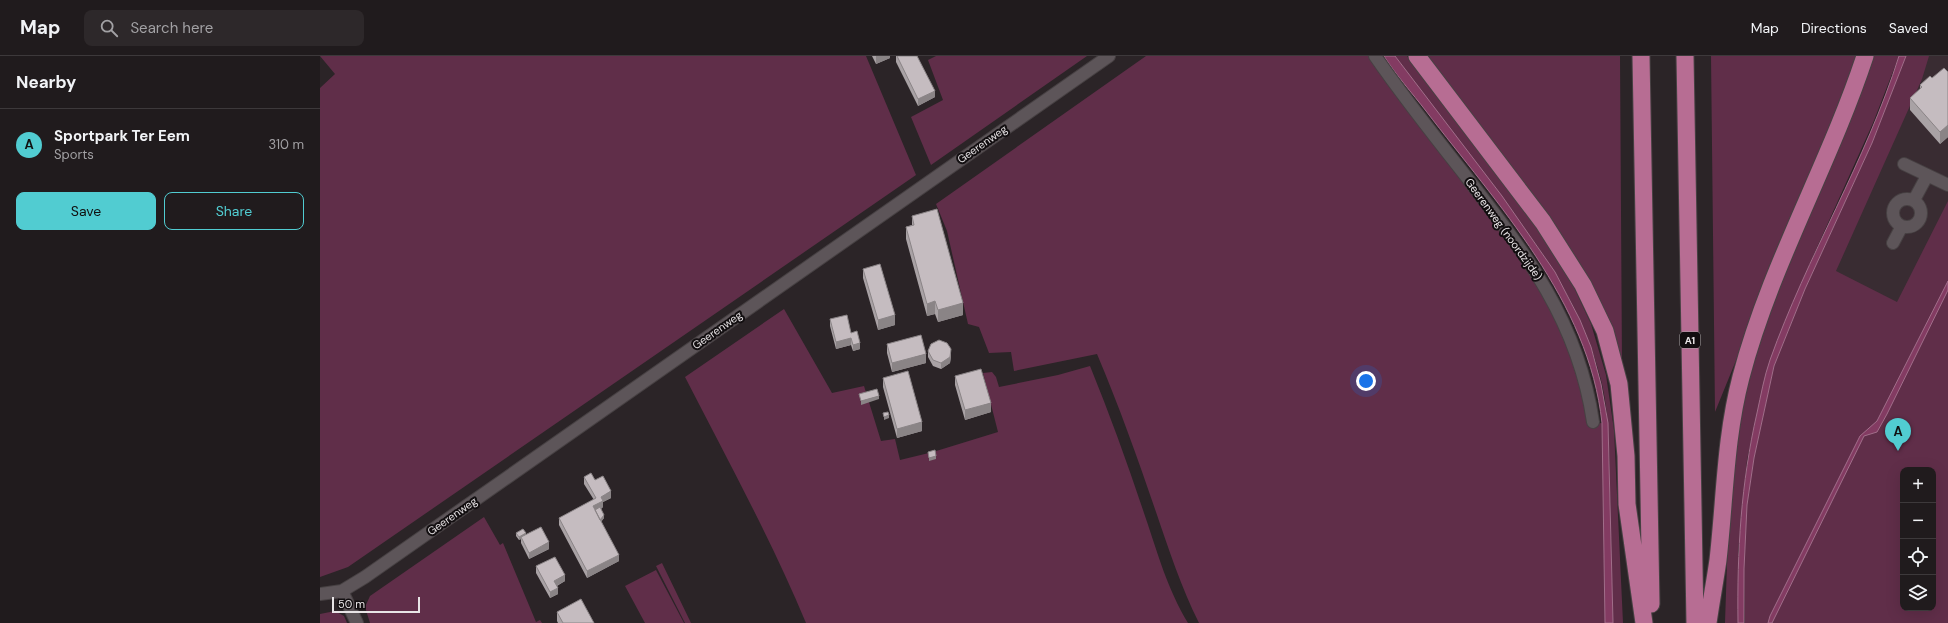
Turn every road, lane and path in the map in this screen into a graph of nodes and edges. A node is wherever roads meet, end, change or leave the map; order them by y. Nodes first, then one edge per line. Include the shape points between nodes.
1 (1109, 56) edge
2 (1375, 56) edge
3 (1417, 56) edge
4 (1642, 56) edge
5 (1685, 56) edge
6 (1865, 56) edge
7 (1904, 164) dead end
8 (1927, 176) junction
9 (1948, 185) edge
10 (1914, 200) junction
11 (1902, 226) junction
12 (1893, 242) dead end
13 (1592, 422) dead end
14 (342, 591) junction
15 (320, 594) edge
16 (357, 623) edge
17 (1644, 623) edge
18 (1651, 623) edge
19 (1695, 623) edge
20 (1708, 623) edge

1 - 14 street, Geerenweg via 581,427
2 - 13 street, Geerenweg (noordzijde) via 1499,219 1544,284 1572,341 1588,393
3 - 17 highway via 1543,222 1583,285 1605,331 1619,384 1628,504
4 - 18 highway
5 - 19 highway, A1
6 - 20 highway via 1753,334 1728,444 1718,559
7 - 8 street
8 - 9 street
8 - 10 street
10 - 11 street via 1919,204 1920,218 1916,224
10 - 11 street via 1906,198 1898,201 1894,207 1892,214 1895,222
11 - 12 street
14 - 15 street, Geerenweg
14 - 16 street

